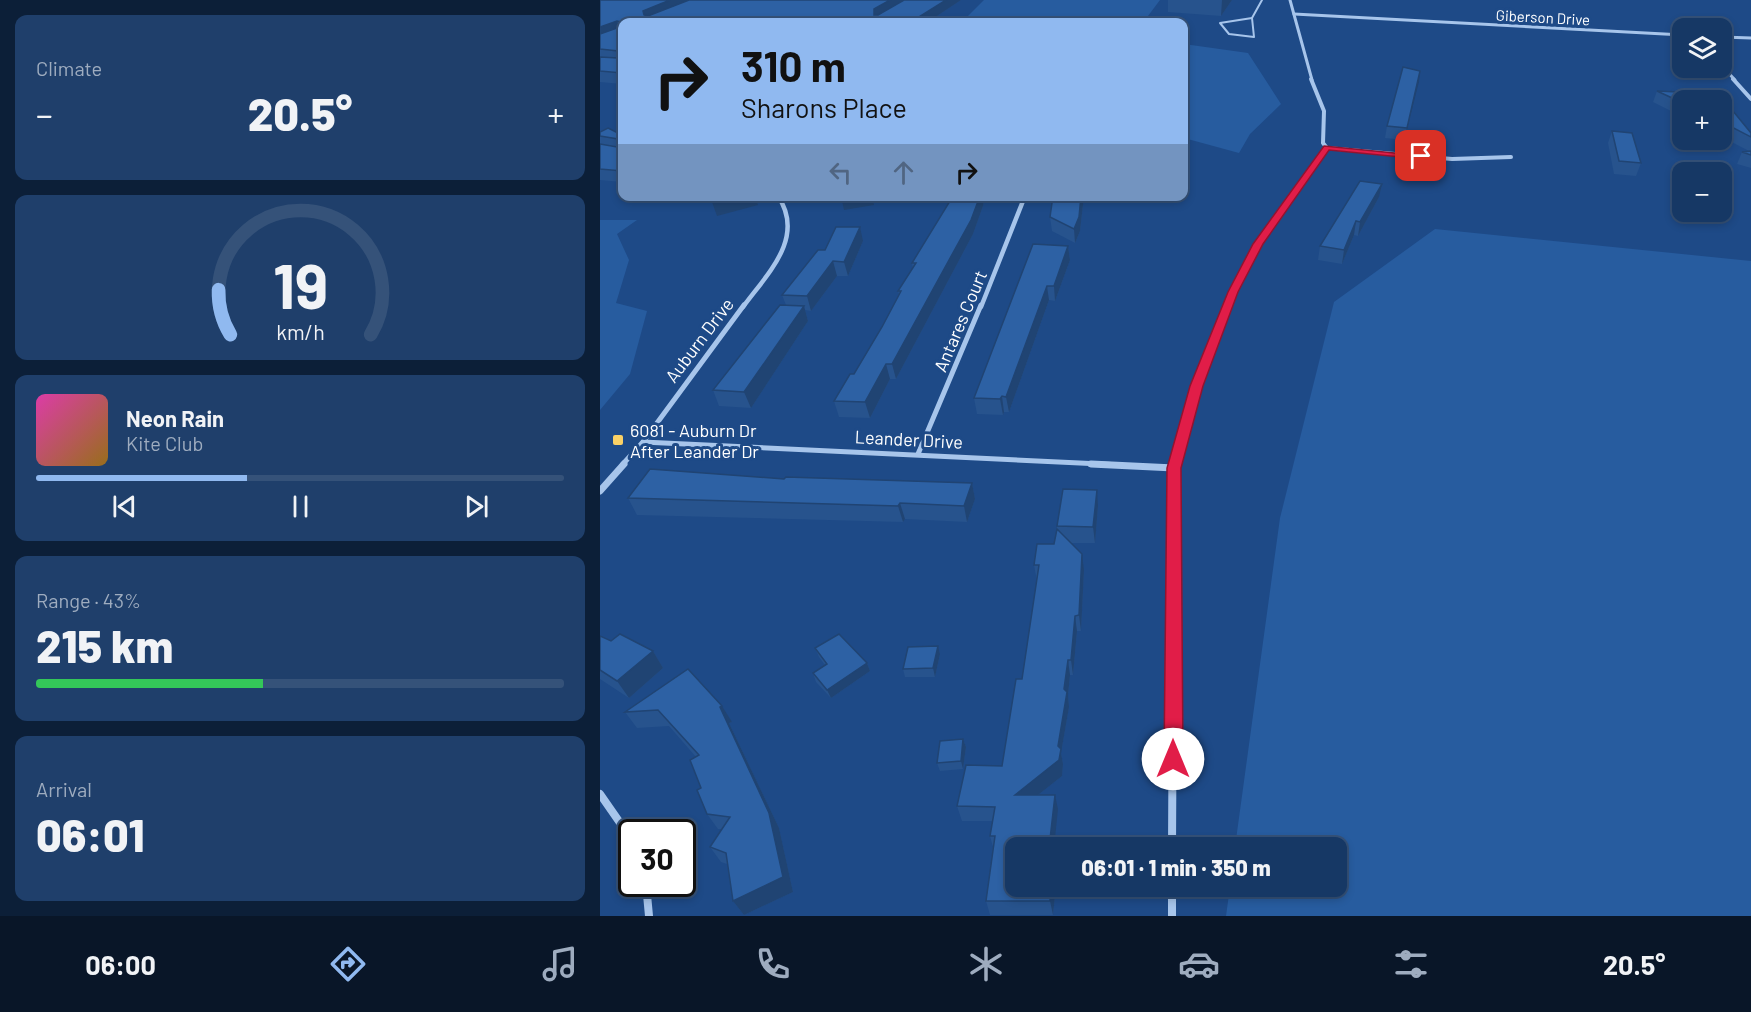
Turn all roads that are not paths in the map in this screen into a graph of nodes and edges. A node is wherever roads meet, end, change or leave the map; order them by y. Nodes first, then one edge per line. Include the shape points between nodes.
1 (1262, 0) edge
2 (1290, 0) edge
3 (1294, 14) junction
4 (1252, 18) junction
5 (1672, 34) edge
6 (1732, 37) edge
7 (1751, 38) edge
8 (1732, 77) edge
9 (1751, 99) edge
10 (1327, 148) junction
11 (1511, 157) dead end
12 (781, 201) edge
13 (1023, 201) edge
14 (643, 442) junction
15 (918, 454) junction
16 (1174, 468) junction
17 (600, 491) edge
18 (600, 794) edge
19 (618, 820) edge
20 (1172, 837) edge
21 (648, 897) edge
22 (1172, 897) edge
23 (650, 916) edge
24 (1172, 916) edge

1 - 4 lane
2 - 3 street
3 - 5 street, Giberson Drive
3 - 10 street via 1306,66 1324,105 1327,124 1323,143
4 - 4 lane via 1224,20 1221,29 1230,36 1254,38
6 - 7 street
8 - 9 street
10 - 11 street via 1452,159
10 - 16 street via 1258,244 1233,292 1196,386
12 - 14 street, Auburn Drive via 790,225 779,258
13 - 15 street, Antares Court
14 - 15 street, Leander Drive
14 - 17 street, Auburn Drive
15 - 16 street, Leander Drive
16 - 20 street
18 - 19 street
21 - 23 street
22 - 24 street

